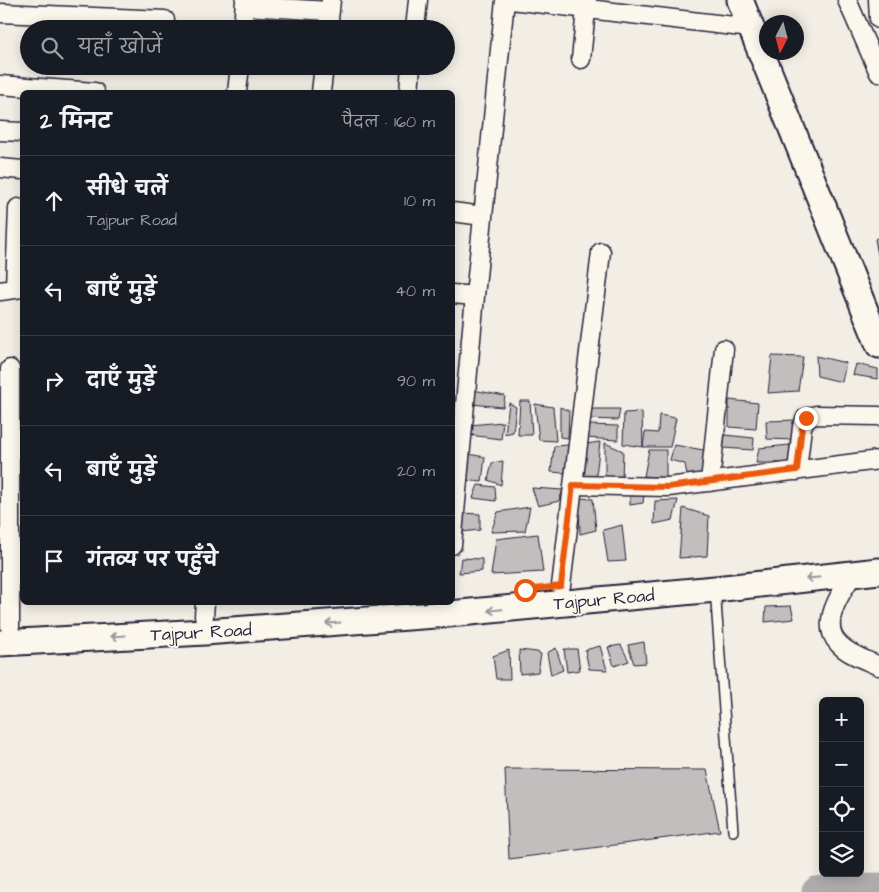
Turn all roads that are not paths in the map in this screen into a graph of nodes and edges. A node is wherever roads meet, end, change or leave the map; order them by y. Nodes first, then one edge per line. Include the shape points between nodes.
1 (418, 0) edge
2 (505, 0) edge
3 (511, 0) edge
4 (740, 0) edge
5 (847, 0) edge
6 (878, 0) edge
7 (245, 3) edge
8 (586, 4) edge
9 (331, 5) edge
10 (0, 13) edge
11 (879, 19) edge
12 (165, 20) dead end
13 (244, 20) edge
14 (329, 20) edge
15 (416, 20) edge
16 (751, 28) junction
17 (581, 59) dead end
18 (879, 73) edge
19 (239, 75) edge
20 (323, 75) edge
21 (411, 75) edge
22 (0, 84) edge
23 (71, 90) edge
24 (237, 90) edge
25 (321, 90) edge
26 (409, 90) edge
27 (0, 131) edge
28 (20, 132) edge
29 (0, 168) edge
30 (20, 170) edge
31 (18, 208) dead end
32 (455, 212) edge
33 (483, 216) junction
34 (601, 252) dead end
35 (13, 289) edge
36 (455, 294) edge
37 (475, 296) junction
38 (879, 345) edge
39 (724, 349) dead end
40 (11, 369) edge
41 (879, 416) edge
42 (457, 442) edge
43 (879, 460) edge
44 (797, 470) junction
45 (710, 482) junction
46 (573, 485) junction
47 (11, 491) edge
48 (455, 495) edge
49 (879, 555) edge
50 (879, 571) edge
51 (853, 574) junction
52 (561, 586) junction
53 (714, 589) junction
54 (455, 598) edge
55 (309, 605) edge
56 (204, 609) edge
57 (416, 610) edge
58 (3, 632) edge
59 (879, 666) edge
60 (733, 831) dead end

1 - 15 street
2 - 33 street
3 - 8 street
4 - 16 main road
5 - 18 street
6 - 11 street
7 - 9 street
7 - 13 street
8 - 16 street
8 - 17 street
9 - 14 street
10 - 12 street
16 - 38 main road
19 - 24 street
20 - 25 street
21 - 26 street
22 - 23 street
27 - 28 street
29 - 30 street
31 - 35 street
32 - 33 street
33 - 37 street
34 - 46 street
36 - 37 street
37 - 42 street
39 - 45 street
40 - 47 street
41 - 44 street via 816,415 806,418
42 - 48 street
43 - 44 street
44 - 45 street
45 - 46 street via 668,487
46 - 52 street
47 - 58 street
49 - 52 main road, Tajpur Road
50 - 51 main road, Tajpur Road
51 -> 53 main road, Tajpur Road
51 - 59 street via 835,603 833,634 836,642 844,648
52 - 54 main road, Tajpur Road
53 -> 57 main road, Tajpur Road
53 - 60 lane
55 - 56 main road, Tajpur Road
56 - 58 main road, Tajpur Road
57 -> 58 main road, Tajpur Road via 205,632

